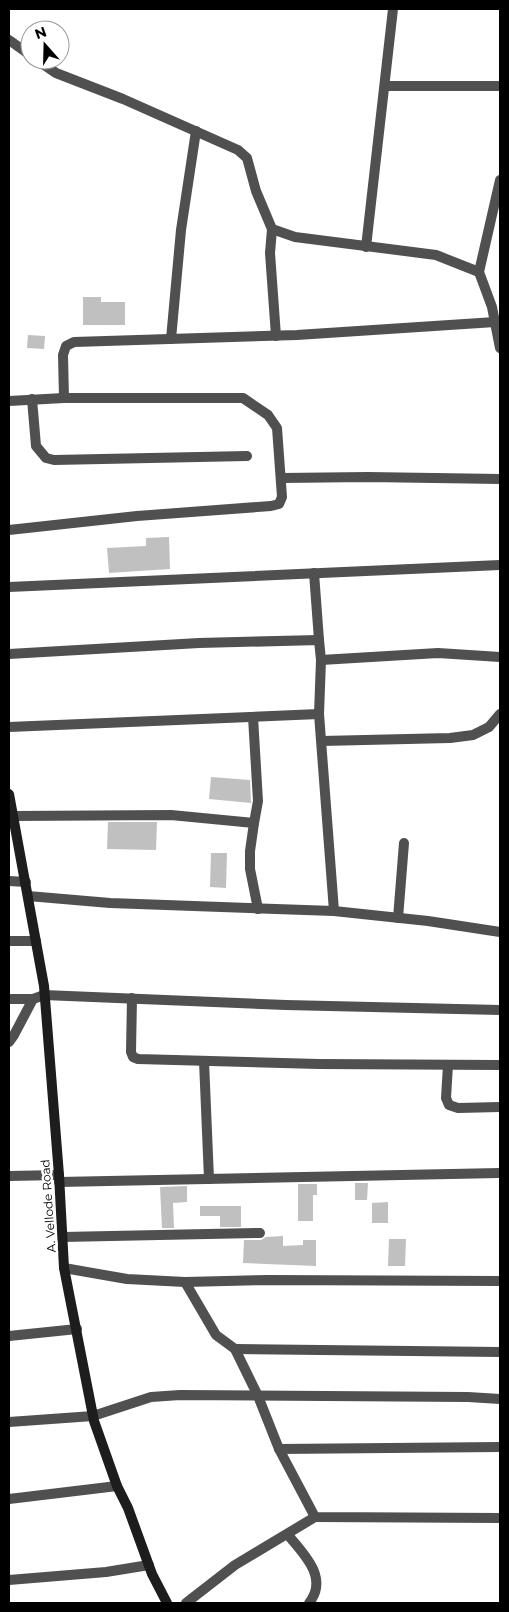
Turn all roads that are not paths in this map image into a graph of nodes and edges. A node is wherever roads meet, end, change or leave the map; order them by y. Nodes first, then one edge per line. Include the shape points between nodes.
1 (393, 9) edge
2 (9, 40) edge
3 (20, 48) edge
4 (52, 70) edge
5 (385, 86) junction
6 (500, 86) edge
7 (196, 131) junction
8 (500, 180) edge
9 (272, 229) junction
10 (366, 247) junction
11 (479, 272) junction
12 (495, 322) junction
13 (276, 336) junction
14 (171, 339) junction
15 (500, 348) edge
16 (32, 398) junction
17 (64, 398) junction
18 (9, 401) edge
19 (247, 456) dead end
20 (281, 478) junction
21 (500, 479) edge
22 (9, 530) edge
23 (500, 565) edge
24 (314, 573) junction
25 (9, 587) edge
26 (319, 640) junction
27 (9, 654) edge
28 (500, 657) edge
29 (322, 660) junction
30 (319, 714) junction
31 (500, 714) edge
32 (253, 717) junction
33 (9, 727) edge
34 (322, 741) junction
35 (9, 797) edge
36 (13, 816) junction
37 (254, 823) junction
38 (404, 843) dead end
39 (9, 881) edge
40 (26, 882) junction
41 (28, 896) junction
42 (258, 909) junction
43 (334, 911) junction
44 (398, 918) junction
45 (500, 932) edge
46 (9, 941) edge
47 (36, 941) junction
48 (44, 995) junction
49 (132, 998) junction
50 (9, 999) edge
51 (33, 999) junction
52 (500, 1010) edge
53 (9, 1042) edge
54 (204, 1061) junction
55 (448, 1065) junction
56 (500, 1066) edge
57 (500, 1108) edge
58 (500, 1173) edge
59 (9, 1176) edge
60 (59, 1179) junction
61 (209, 1179) junction
62 (260, 1233) dead end
63 (63, 1237) junction
64 (64, 1268) junction
65 (185, 1282) junction
66 (500, 1282) edge
67 (77, 1329) junction
68 (9, 1336) edge
69 (234, 1349) junction
70 (500, 1352) edge
71 (258, 1396) junction
72 (500, 1399) edge
73 (93, 1416) junction
74 (9, 1422) edge
75 (500, 1447) edge
76 (279, 1449) junction
77 (117, 1486) junction
78 (9, 1499) edge
79 (315, 1517) junction
80 (500, 1518) edge
81 (288, 1535) junction
82 (149, 1565) junction
83 (9, 1580) edge
84 (168, 1603) edge
85 (186, 1603) edge
86 (309, 1603) edge

1 - 5 street
2 - 3 street
4 - 7 street
5 - 6 street
5 - 10 street
7 - 9 street via 238,150 247,158
7 - 14 street via 181,230
8 - 11 street
9 - 10 street via 295,237
9 - 13 street via 270,252
10 - 11 street via 436,255
11 - 12 street
12 - 13 street
12 - 15 street
13 - 14 street
14 - 17 street via 74,342 66,346
16 - 17 street
16 - 18 street
16 - 19 street via 36,446 46,458
17 - 20 street via 243,398 268,414 277,428
20 - 21 street
20 - 22 street via 282,497 279,504 271,506
23 - 24 street
24 - 25 street
24 - 26 street
26 - 27 street
26 - 29 street
28 - 29 street via 438,653
29 - 30 street
30 - 32 street
30 - 34 street
31 - 34 street via 489,727 473,735
32 - 33 street
32 - 37 street via 258,801
34 - 43 street
35 - 36 main road, A. Vellode Road
36 - 37 street via 171,815
36 - 40 main road, A. Vellode Road
37 - 42 street via 250,869
38 - 44 street
39 - 40 street
40 - 41 main road, A. Vellode Road
41 - 42 street
41 - 47 main road, A. Vellode Road
42 - 43 street
43 - 44 street
44 - 45 street
46 - 47 street
47 - 48 main road, A. Vellode Road
48 - 49 street
48 - 51 street
48 - 60 main road, A. Vellode Road
49 - 52 street
49 - 54 street via 133,1057
50 - 51 street
51 - 53 street
54 - 55 street
54 - 61 street
55 - 56 street
55 - 57 street via 446,1098 449,1105
58 - 61 street
59 - 60 street
60 - 61 street
60 - 63 main road, A. Vellode Road
62 - 63 street
63 - 64 main road, A. Vellode Road
64 - 65 street via 127,1279
64 - 67 main road, A. Vellode Road
65 - 66 street
65 - 69 street via 216,1336
67 - 68 street
67 - 73 main road, A. Vellode Road
69 - 70 street
69 - 71 street
71 - 72 street
71 - 73 street via 151,1397
71 - 76 street
73 - 74 street
73 - 77 main road, A. Vellode Road
75 - 76 street
76 - 79 street
77 - 78 street
77 - 82 main road, A. Vellode Road
79 - 80 street
79 - 81 street
81 - 85 street via 235,1565
81 - 86 street via 315,1571 318,1584
82 - 83 street
82 - 84 main road, A. Vellode Road

